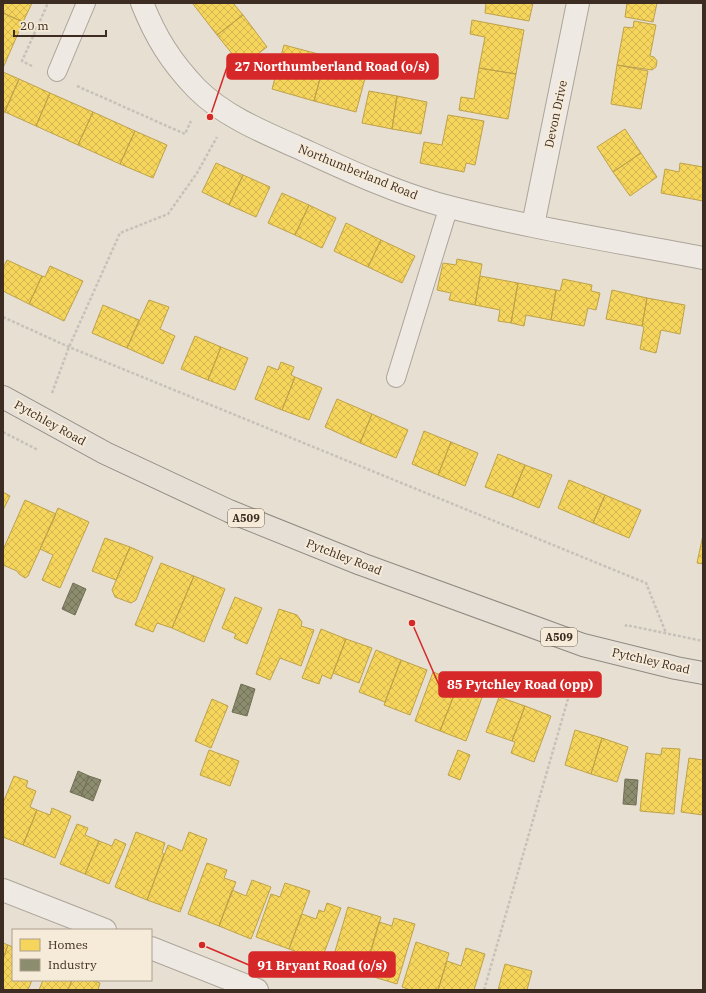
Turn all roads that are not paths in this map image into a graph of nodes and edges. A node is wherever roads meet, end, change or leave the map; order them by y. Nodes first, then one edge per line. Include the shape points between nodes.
1 (86, 3) edge
2 (142, 3) edge
3 (578, 3) edge
4 (56, 72) dead end
5 (449, 206) junction
6 (533, 225) junction
7 (703, 258) edge
8 (396, 378) dead end
9 (3, 397) edge
10 (703, 673) edge
11 (3, 890) edge
12 (102, 929) edge
13 (152, 948) edge
14 (257, 990) edge

1 - 4 lane
2 - 5 street, Northumberland Road via 153,30 173,62 198,90 229,113 264,132 370,180
3 - 6 street, Devon Drive
5 - 6 street, Northumberland Road
5 - 8 lane
6 - 7 street, Northumberland Road
9 - 10 main road, Pytchley Road / A509 via 125,463 229,511 354,561 583,645
11 - 12 street
13 - 14 street

